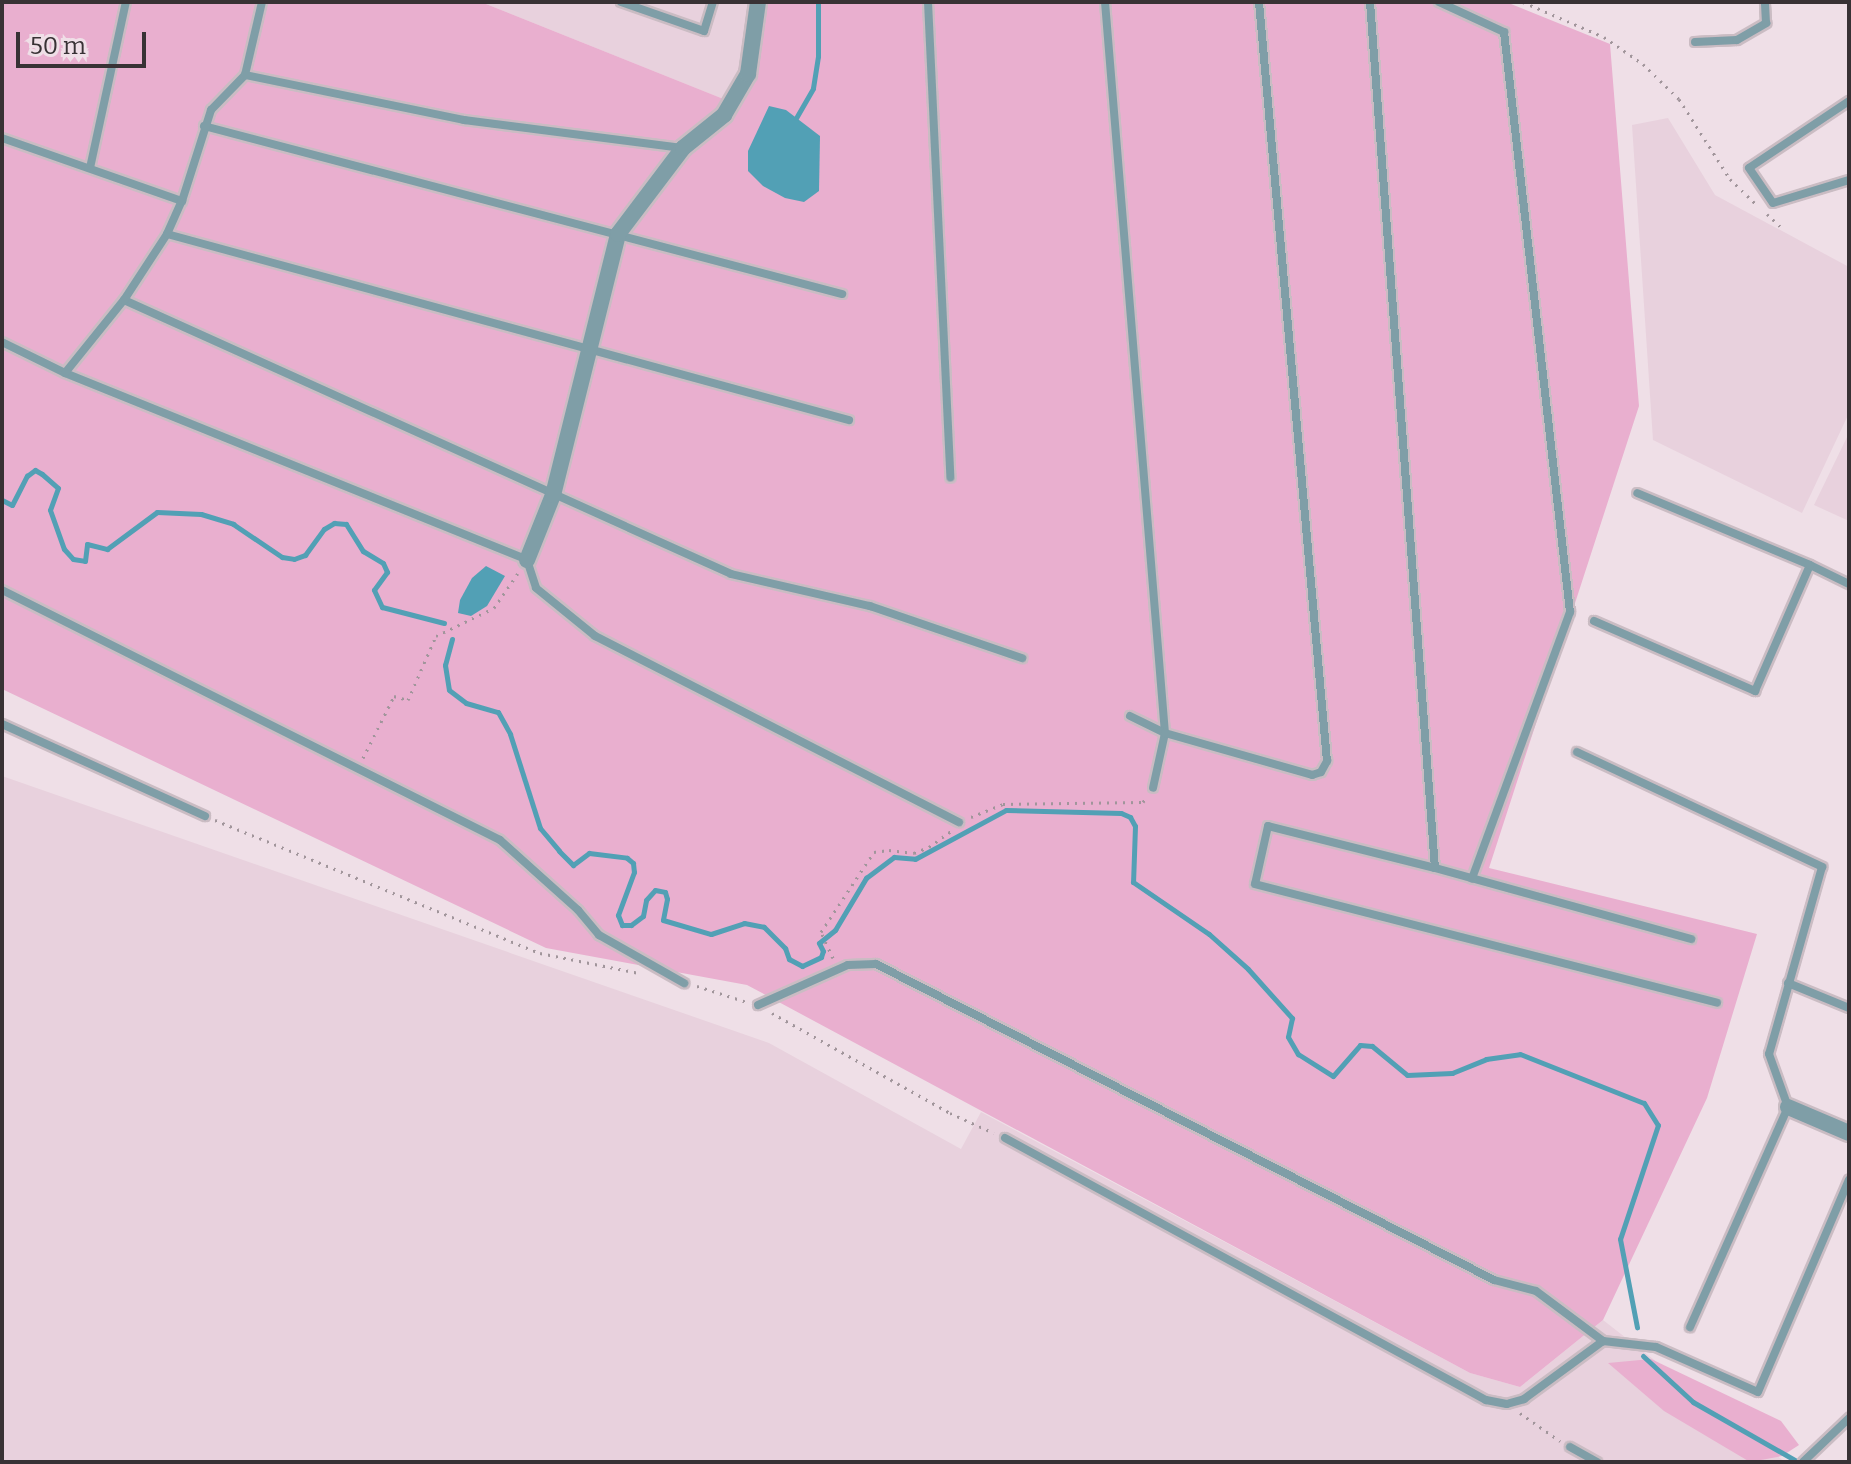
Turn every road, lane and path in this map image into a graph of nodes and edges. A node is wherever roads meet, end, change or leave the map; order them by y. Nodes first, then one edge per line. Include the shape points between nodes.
1 (126, 2) edge
2 (262, 2) edge
3 (621, 2) edge
4 (713, 2) edge
5 (758, 2) edge
6 (928, 2) edge
7 (1105, 2) edge
8 (1259, 2) edge
9 (1370, 2) edge
10 (1439, 2) edge
11 (1523, 2) edge
12 (1765, 2) edge
13 (1695, 42) dead end
14 (245, 75) junction
15 (1849, 101) edge
16 (204, 126) junction
17 (2, 138) edge
18 (683, 148) junction
19 (90, 168) junction
20 (1849, 180) edge
21 (182, 201) junction
22 (1784, 230) dead end
23 (167, 234) junction
24 (618, 234) junction
25 (842, 294) dead end
26 (124, 300) junction
27 (2, 342) edge
28 (592, 348) junction
29 (65, 373) junction
30 (849, 420) dead end
31 (950, 477) dead end
32 (1637, 493) dead end
33 (553, 495) junction
34 (527, 560) junction
35 (1810, 565) junction
36 (1849, 584) edge
37 (2, 590) edge
38 (1594, 621) dead end
39 (1022, 658) dead end
40 (1130, 716) dead end
41 (2, 724) edge
42 (1165, 733) junction
43 (1577, 752) dead end
44 (358, 769) junction
45 (1153, 788) joint
46 (205, 816) joint
47 (959, 822) junction
48 (1435, 868) junction
49 (1472, 879) junction
50 (1691, 939) dead end
51 (827, 947) dead end
52 (641, 974) dead end
53 (684, 983) joint
54 (1788, 983) junction
55 (1717, 1003) dead end
56 (758, 1005) junction
57 (1849, 1008) edge
58 (1788, 1107) junction
59 (1849, 1133) edge
60 (1005, 1138) joint
61 (1849, 1180) edge
62 (1690, 1327) dead end
63 (1603, 1341) junction
64 (1507, 1404) junction
65 (1849, 1418) edge
66 (1570, 1447) joint
67 (1805, 1460) edge
68 (1597, 1462) edge

1 - 19 lane
2 - 14 lane
3 - 4 lane via 704,31
5 - 18 street via 748,74 724,115
6 - 31 lane
7 - 42 lane
8 - 42 lane via 1327,761 1312,775
9 - 48 lane
10 - 49 lane via 1504,32 1570,612
11 - 22 path via 1604,37 1643,64 1679,99 1730,179
12 - 13 lane via 1766,23 1737,40
14 - 16 lane via 211,110
14 - 18 lane via 464,120
15 - 20 lane via 1749,168 1773,203
16 - 21 lane
16 - 24 lane
17 - 19 lane
18 - 24 street
19 - 21 lane
21 - 23 lane
23 - 26 lane
23 - 28 lane
24 - 25 lane
24 - 28 street
26 - 29 lane
26 - 33 lane
27 - 29 lane
28 - 30 lane
28 - 33 street
29 - 34 lane
32 - 35 lane
33 - 34 street
33 - 39 lane via 731,574 870,606
34 - 44 path via 494,608 436,636 408,700 394,696
34 - 47 lane via 536,588 595,636
35 - 36 lane
35 - 38 lane via 1755,691
37 - 44 lane
40 - 42 lane
41 - 46 lane
42 - 45 lane
43 - 54 lane via 1822,867
44 - 53 lane via 500,840 599,935
45 - 47 path via 1143,802 1003,804
46 - 52 path via 540,953
47 - 51 path via 914,853 874,852 821,932
48 - 49 lane
48 - 55 lane via 1268,826 1255,884
49 - 50 lane
53 - 56 path
54 - 57 lane
54 - 58 lane via 1769,1054
56 - 60 path via 950,1113
56 - 63 lane via 848,965 876,964 1494,1280 1536,1291
58 - 59 street
58 - 62 lane
60 - 64 lane via 1486,1400
61 - 63 lane via 1758,1392 1656,1347
63 - 64 lane via 1524,1399
64 - 66 path
65 - 67 lane
66 - 68 lane

